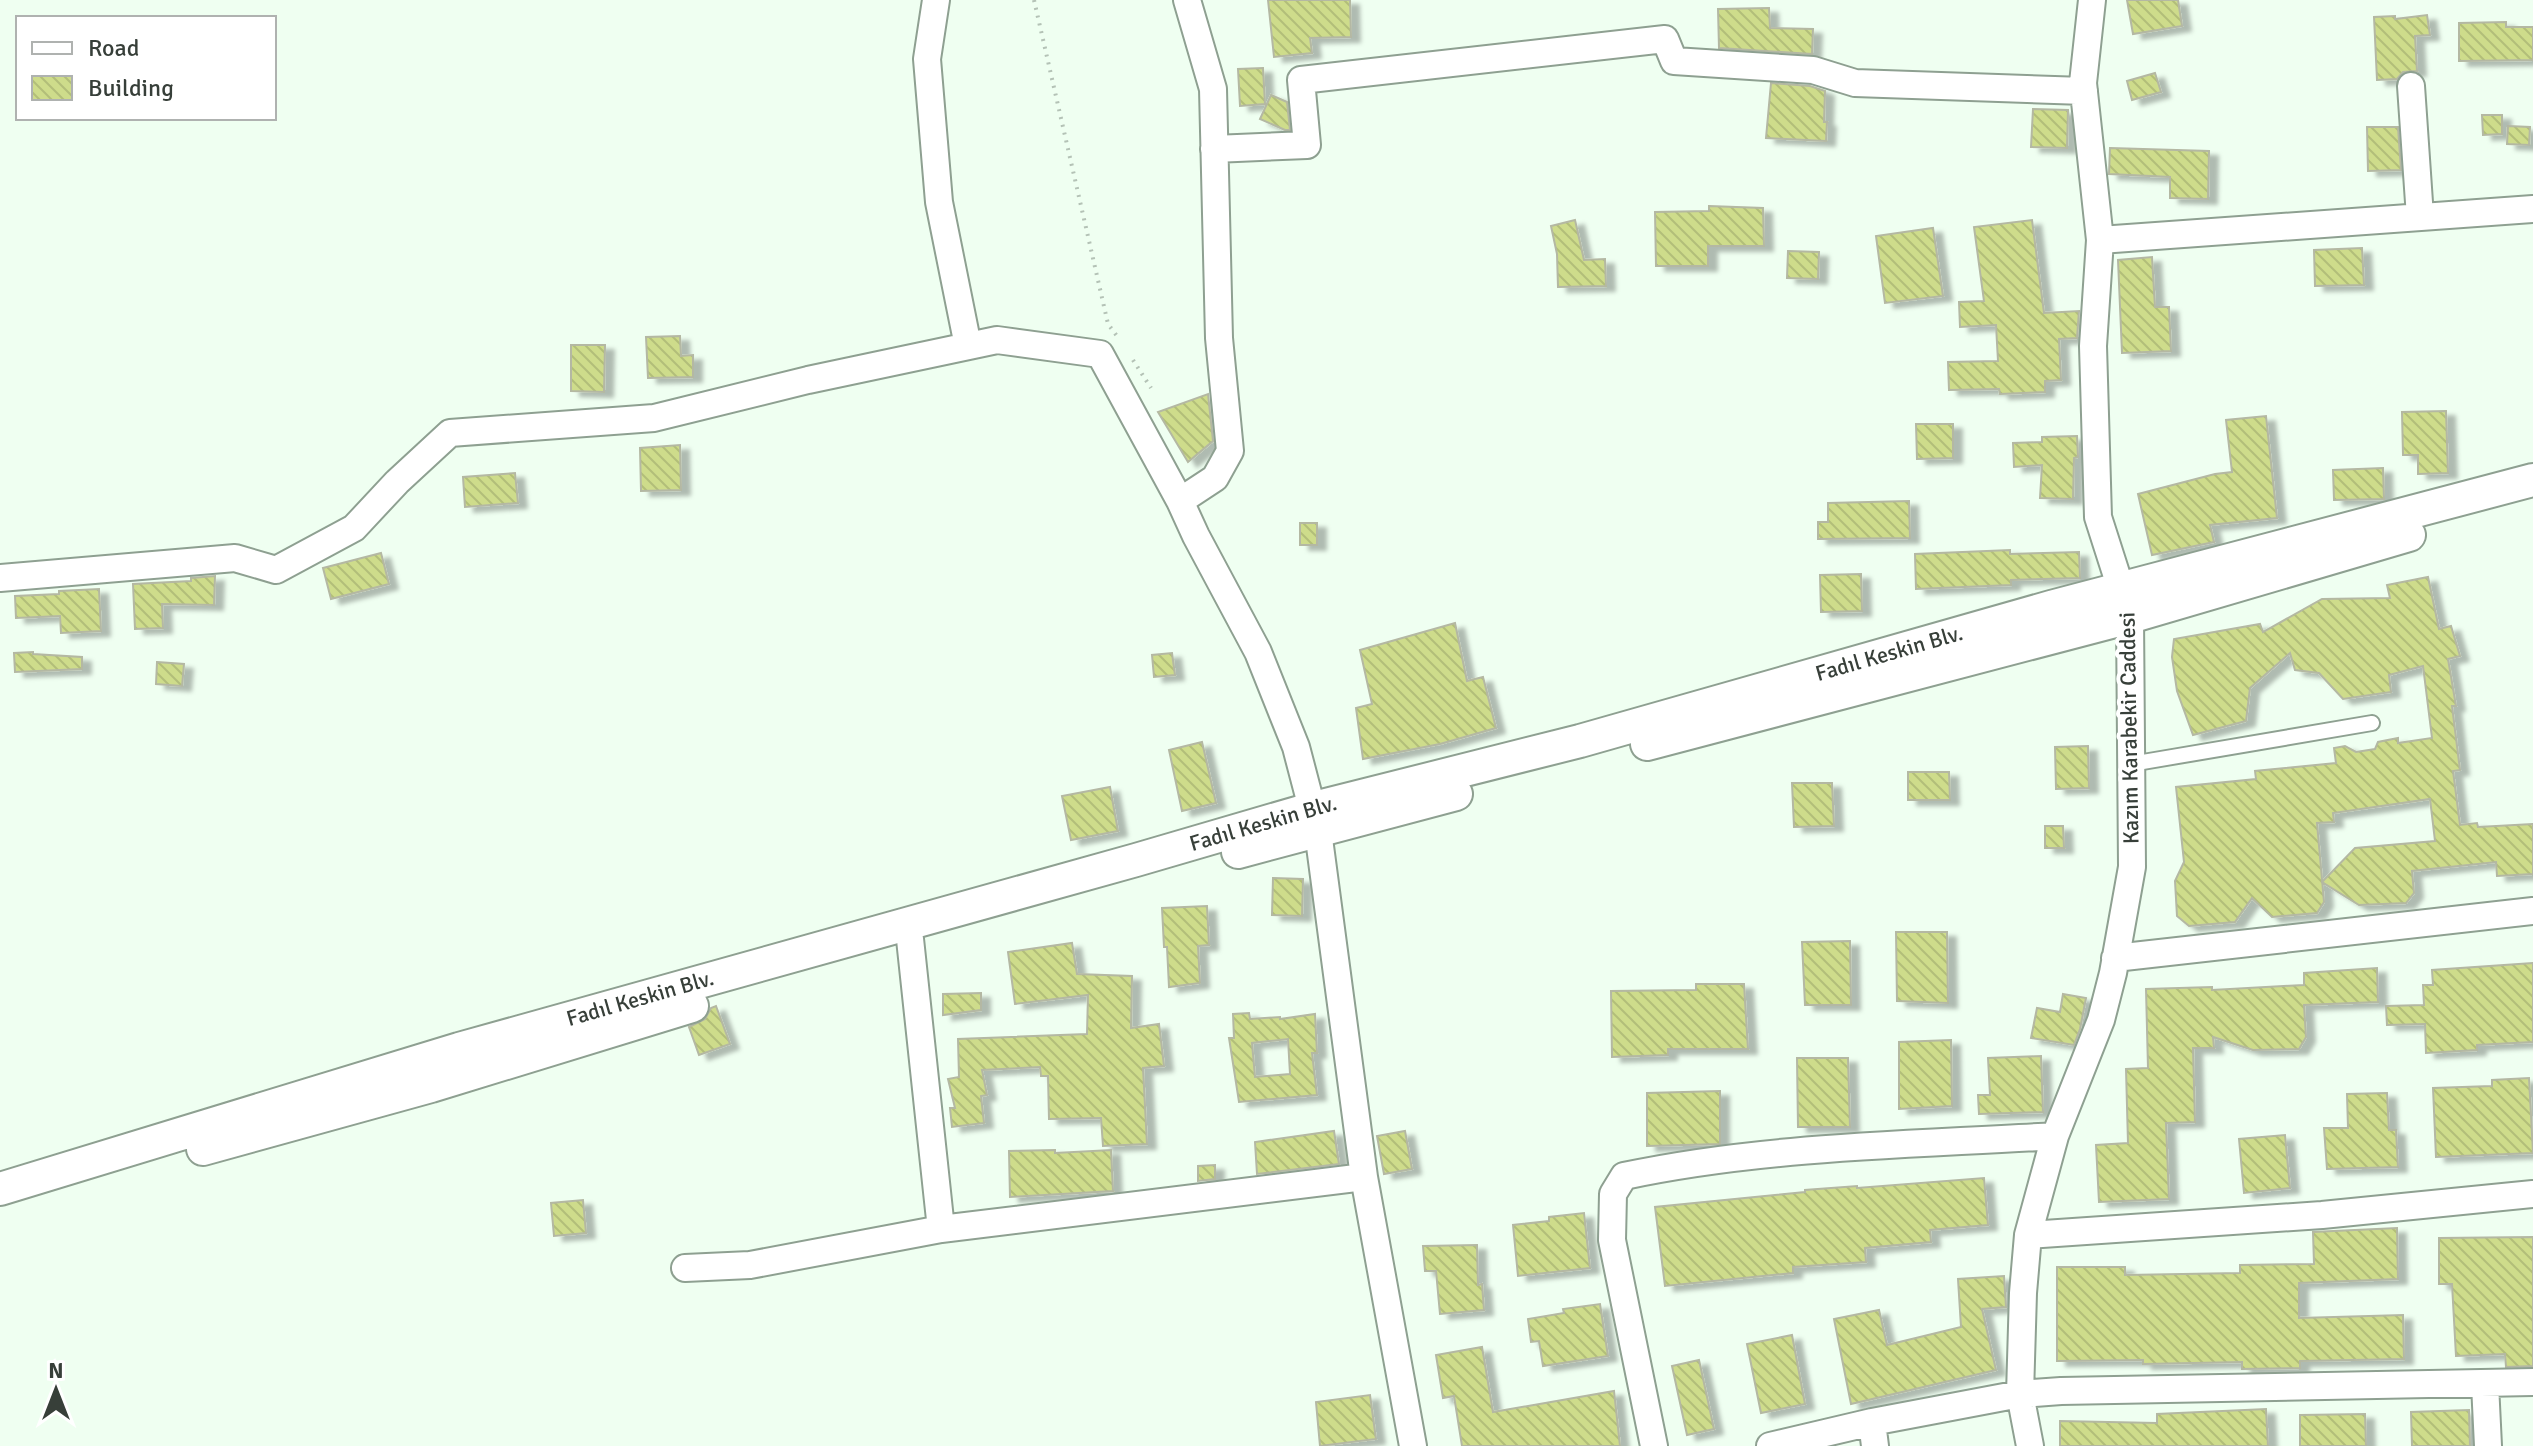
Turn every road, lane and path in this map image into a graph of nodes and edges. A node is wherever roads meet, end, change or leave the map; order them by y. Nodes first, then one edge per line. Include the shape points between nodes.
1 (936, 0) edge
2 (1034, 0) edge
3 (1187, 0) edge
4 (2092, 0) edge
5 (2411, 86) dead end
6 (2084, 91) junction
7 (1214, 149) junction
8 (2533, 209) edge
9 (2420, 217) junction
10 (2100, 240) junction
11 (1117, 336) dead end
12 (968, 346) junction
13 (1126, 349) dead end
14 (1151, 388) dead end
15 (2533, 480) edge
16 (2533, 499) edge
17 (1180, 501) junction
18 (0, 578) edge
19 (2126, 603) junction
20 (2372, 723) dead end
21 (2131, 764) junction
22 (1316, 819) junction
23 (2533, 912) edge
24 (910, 939) junction
25 (2115, 958) junction
26 (2055, 1136) junction
27 (1364, 1177) junction
28 (0, 1189) edge
29 (2533, 1194) edge
30 (0, 1206) edge
31 (941, 1229) junction
32 (2028, 1235) junction
33 (685, 1268) dead end
34 (2533, 1382) edge
35 (2485, 1384) junction
36 (2020, 1394) junction
37 (1873, 1434) edge
38 (1413, 1446) edge
39 (1654, 1446) edge
40 (1770, 1446) edge
41 (2030, 1446) edge
42 (2488, 1446) edge

1 - 12 street via 927,59 939,202
2 - 11 path via 1108,324
3 - 7 street via 1213,89
4 - 6 street, Kazım Karabekir Caddesi
5 - 9 street
6 - 7 street via 1855,83 1813,70 1674,61 1665,39 1301,80 1307,145
6 - 10 street, Kazım Karabekir Caddesi
7 - 17 street via 1219,338 1230,451 1215,478
8 - 9 street
9 - 10 street
10 - 19 street, Kazım Karabekir Caddesi via 2093,346 2098,517
12 - 17 street via 997,340 1100,354
12 - 18 street via 654,418 450,433 354,528 276,570 235,558
13 - 14 path
15 - 19 street, Fadıl Keskin Blv.
16 - 19 street, Fadıl Keskin Blv.
17 - 22 street via 1258,652 1296,747
19 - 21 street, Kazım Karabekir Caddesi
19 - 22 street, Fadıl Keskin Blv.
20 - 21 lane
21 - 25 street, Kazım Karabekir Caddesi via 2132,867
22 - 24 street, Fadıl Keskin Blv.
22 - 27 street
22 - 28 street, Fadıl Keskin Blv. via 1121,864 459,1049
23 - 25 street
24 - 30 street, Fadıl Keskin Blv. via 431,1086
24 - 31 street
25 - 26 street, Kazım Karabekir Caddesi via 2101,1020
26 - 32 street, Kazım Karabekir Caddesi
26 - 39 street via 1773,1152 1624,1176 1613,1194 1612,1240
27 - 31 street
27 - 38 street
29 - 32 street
31 - 33 street via 750,1265
32 - 36 street, Kazım Karabekir Caddesi
34 - 35 street
35 - 36 street
35 - 42 street
36 - 37 street
36 - 41 street, Kazım Karabekir Caddesi
37 - 40 street

